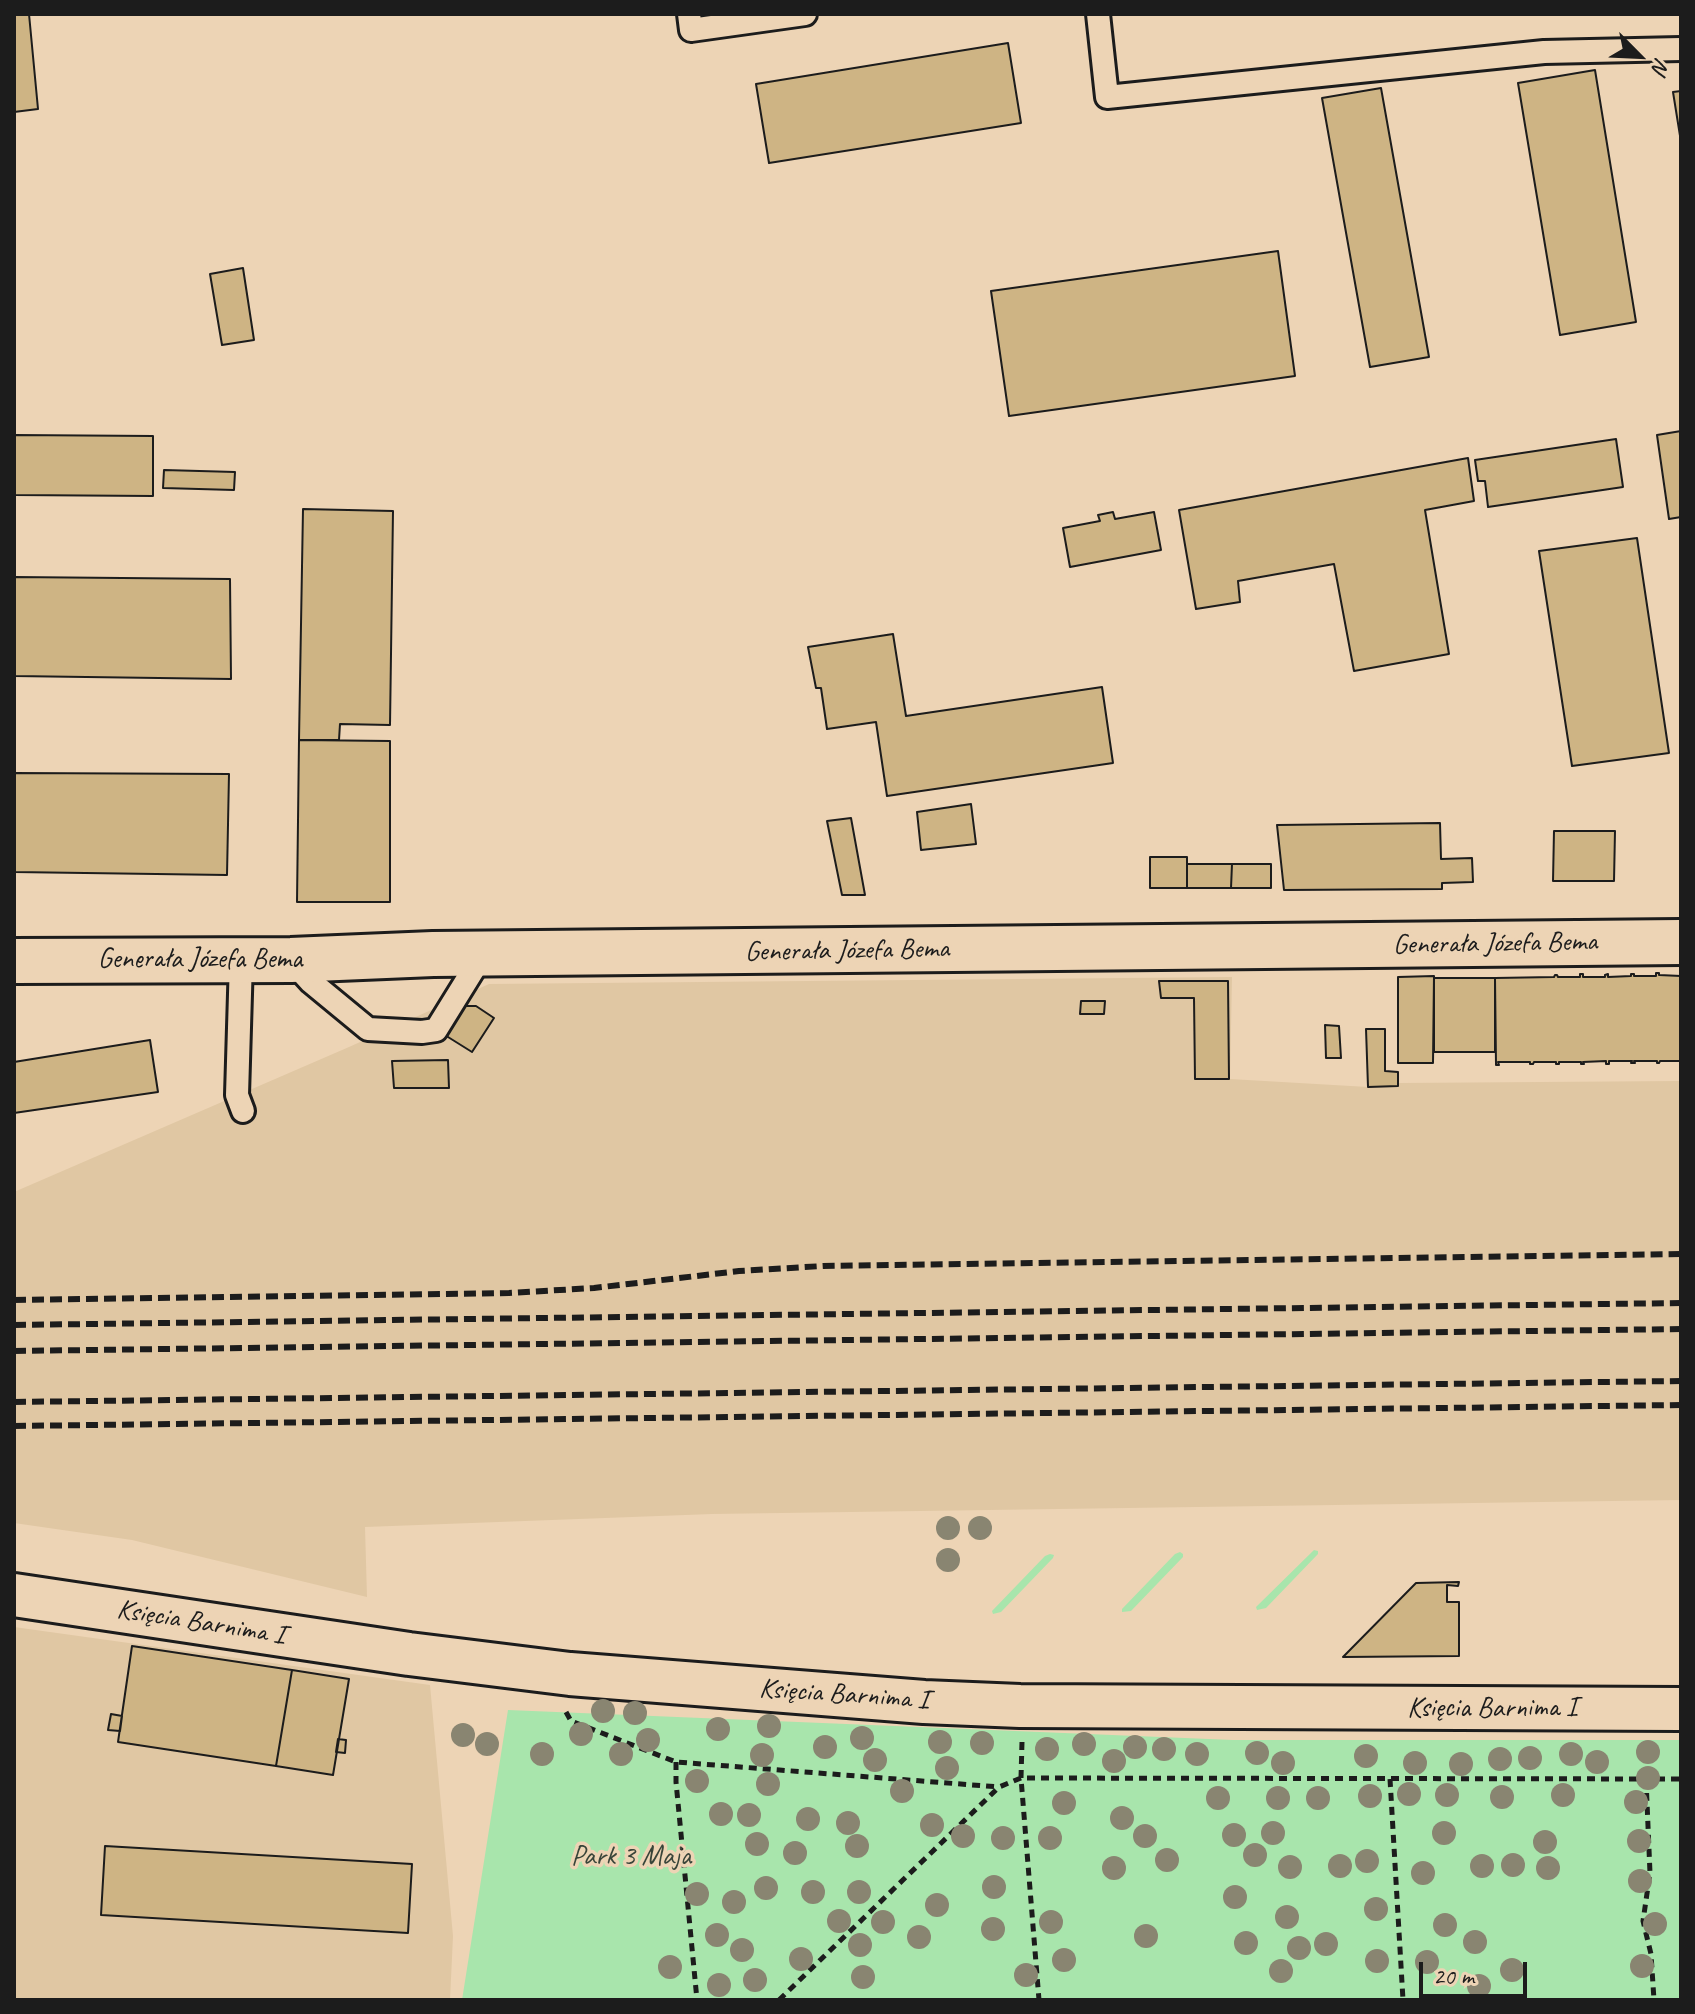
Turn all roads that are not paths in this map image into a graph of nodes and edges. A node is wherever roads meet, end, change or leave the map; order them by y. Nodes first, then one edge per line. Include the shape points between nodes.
1 (689, 14) edge
2 (805, 14) edge
3 (1098, 14) edge
4 (1681, 49) edge
5 (1681, 942) edge
6 (483, 954) junction
7 (241, 960) junction
8 (291, 960) junction
9 (14, 961) edge
10 (243, 1111) dead end
11 (14, 1595) edge
12 (1681, 1709) edge

1 - 2 lane via 691,30
3 - 4 lane via 1107,97 1544,52
5 - 6 street, Generała Józefa Bema
6 - 8 street, Generała Józefa Bema
6 - 8 lane via 436,1030 422,1032 368,1029
7 - 8 street, Generała Józefa Bema
7 - 9 street, Generała Józefa Bema
7 - 10 lane via 237,1095
11 - 12 street, Księcia Barnima I via 570,1674 924,1702

